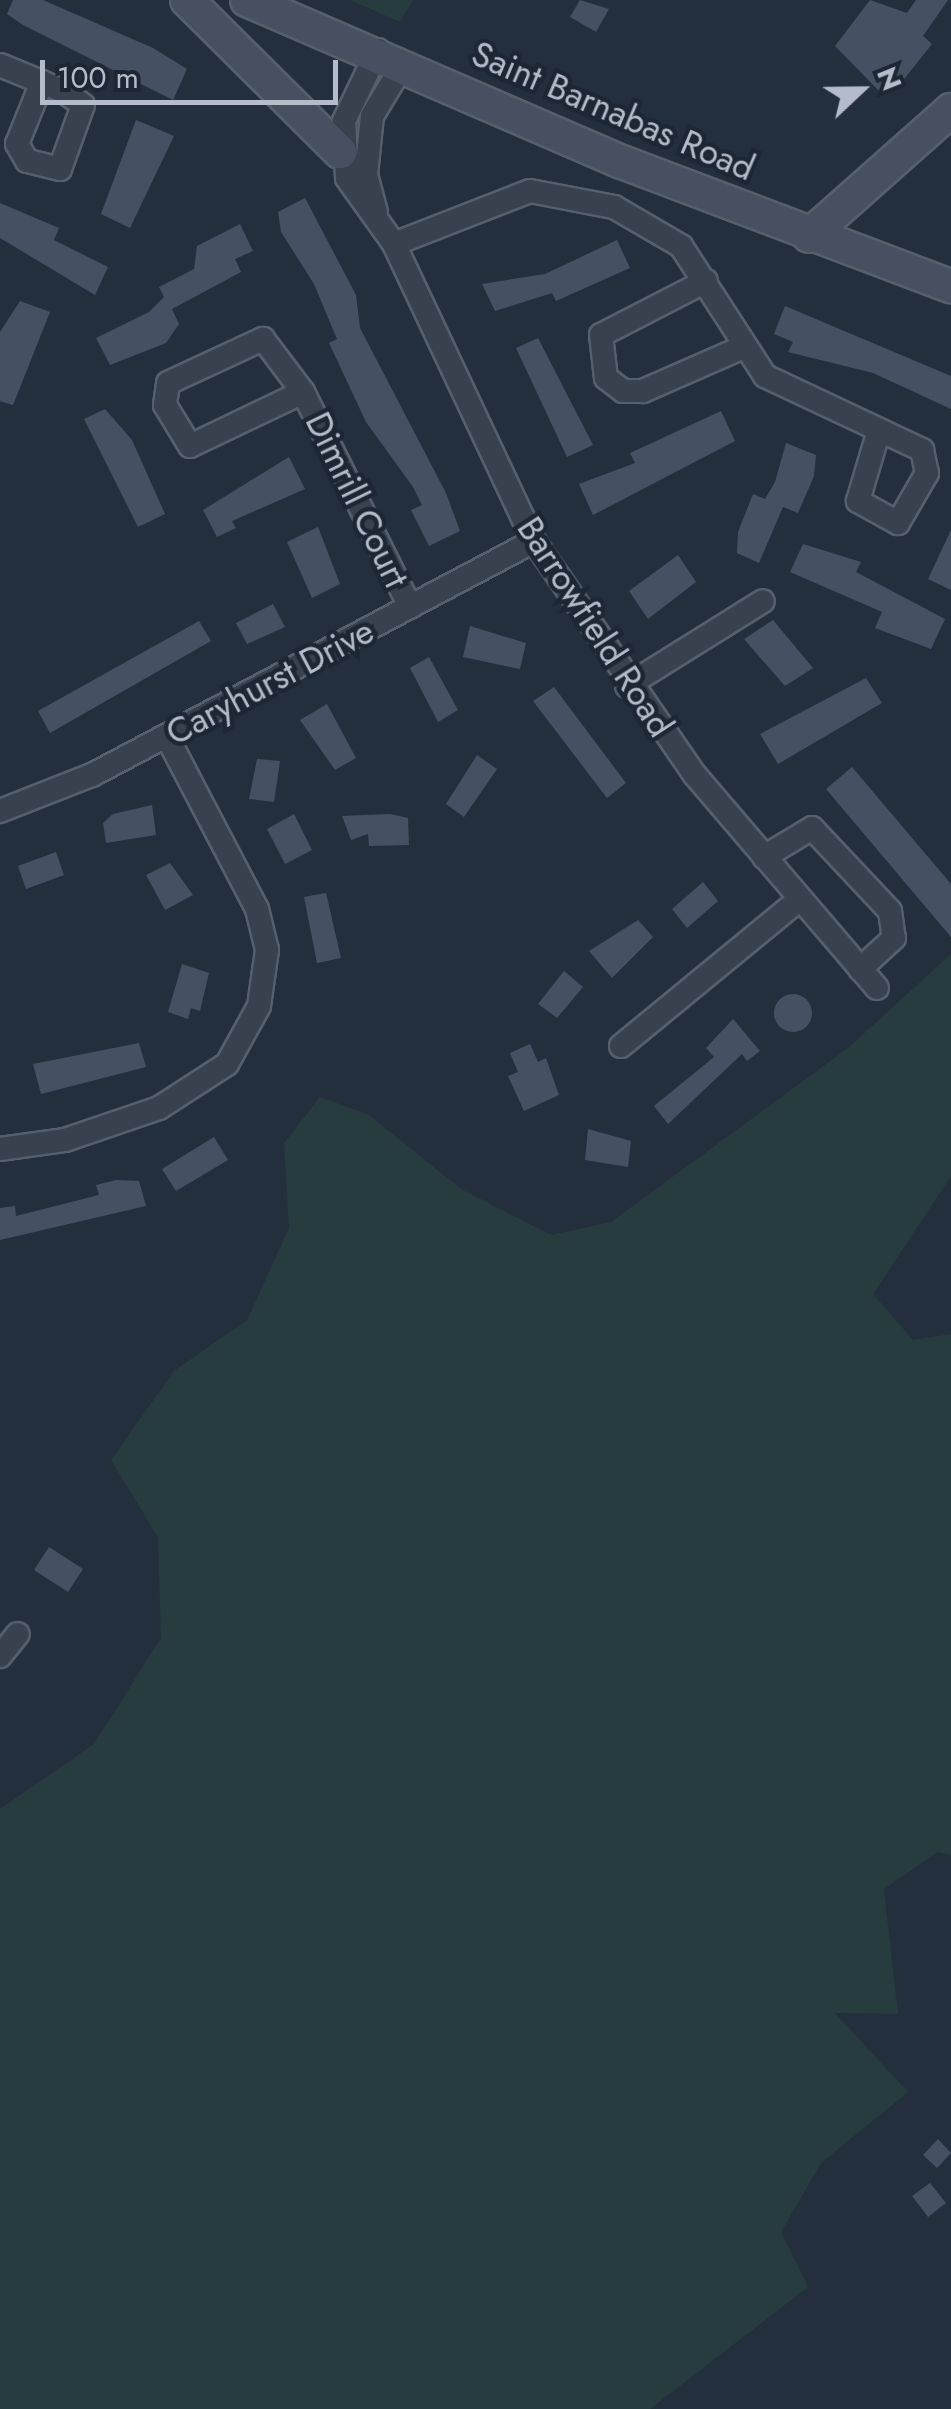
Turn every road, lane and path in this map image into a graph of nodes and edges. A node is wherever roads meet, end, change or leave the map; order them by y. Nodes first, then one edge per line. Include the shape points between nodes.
1 (187, 0) edge
2 (247, 0) edge
3 (391, 57) junction
4 (0, 66) edge
5 (42, 82) junction
6 (951, 110) edge
7 (340, 152) junction
8 (378, 220) junction
9 (808, 236) junction
10 (394, 244) junction
11 (706, 281) junction
12 (951, 286) edge
13 (742, 348) junction
14 (304, 392) junction
15 (879, 430) junction
16 (534, 541) junction
17 (763, 601) dead end
18 (410, 607) junction
19 (627, 686) junction
20 (167, 737) junction
21 (0, 811) edge
22 (764, 858) junction
23 (799, 900) junction
24 (860, 969) junction
25 (877, 988) dead end
26 (621, 1046) dead end
27 (0, 1149) edge
28 (18, 1634) dead end
29 (0, 1656) edge

1 - 7 main road
2 - 3 main road, Saint Barnabas Road
3 - 7 street via 351,101
3 - 8 street, Barrowfield Road via 372,116 366,176
3 - 9 main road, Saint Barnabas Road
4 - 5 street
5 - 5 street via 19,154 50,170 70,158 83,105
6 - 9 main road
7 - 8 street, Barrowfield Road
8 - 10 street, Barrowfield Road
9 - 12 main road, Saint Barnabas Road
10 - 11 street via 543,190 614,207 662,231
10 - 16 street, Barrowfield Road
11 - 13 street
11 - 13 street via 601,335 606,378 623,391 643,390
13 - 15 street via 789,392
14 - 14 street, Dimrill Court via 262,339 174,376 165,404 190,446
14 - 18 street, Dimrill Court
15 - 15 street via 857,489 865,510 898,523 928,463 920,448
16 - 18 street, Caryhurst Drive
16 - 19 street, Barrowfield Road
17 - 19 street
18 - 20 street, Caryhurst Drive
19 - 22 street, Barrowfield Road
20 - 21 street, Caryhurst Drive
20 - 27 street via 258,909 267,950 259,1006 226,1064 160,1108 97,1132
22 - 23 street, Barrowfield Road
22 - 24 street via 812,828 890,911 894,938
23 - 24 street, Barrowfield Road
23 - 26 street
24 - 25 street, Barrowfield Road
28 - 29 street

